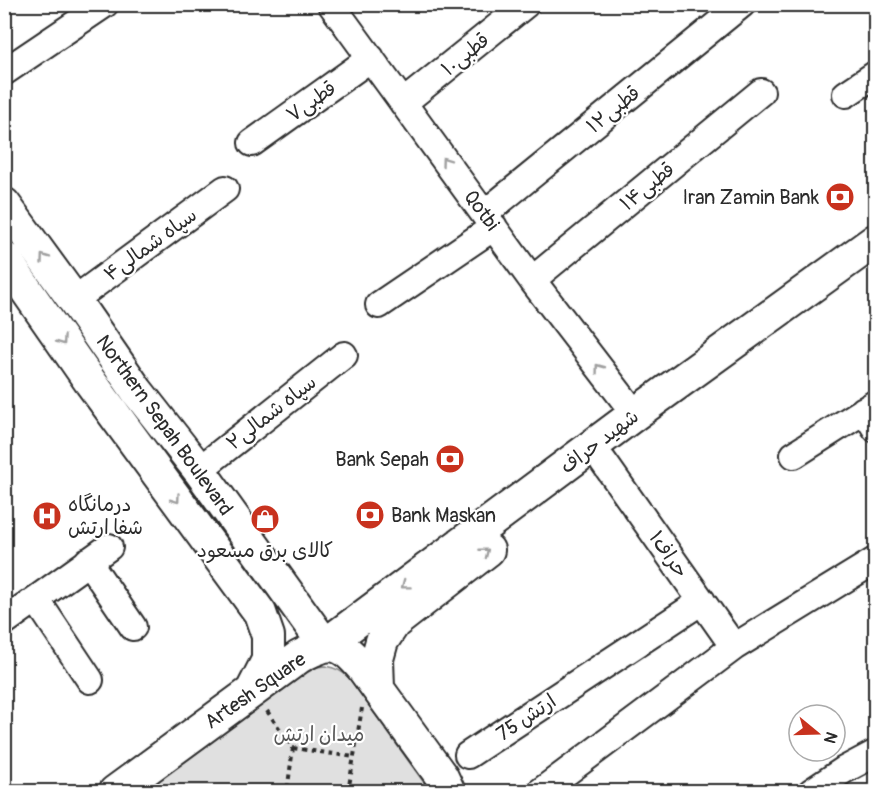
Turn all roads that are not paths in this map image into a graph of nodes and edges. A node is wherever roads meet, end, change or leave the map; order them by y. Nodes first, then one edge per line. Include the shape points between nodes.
1 (331, 4) edge
2 (526, 4) edge
3 (742, 4) edge
4 (102, 7) edge
5 (371, 58) junction
6 (4, 72) edge
7 (876, 74) edge
8 (761, 92) dead end
9 (846, 94) dead end
10 (403, 103) junction
11 (252, 143) dead end
12 (225, 189) dead end
13 (4, 204) edge
14 (489, 220) junction
15 (876, 240) edge
16 (4, 258) edge
17 (876, 264) edge
18 (532, 280) junction
19 (74, 300) junction
20 (379, 305) dead end
21 (344, 355) dead end
22 (634, 414) junction
23 (872, 414) edge
24 (794, 455) dead end
25 (603, 461) junction
26 (199, 470) junction
27 (876, 560) edge
28 (450, 566) junction
29 (287, 593) junction
30 (36, 599) junction
31 (702, 601) junction
32 (260, 613) junction
33 (4, 622) edge
34 (134, 627) dead end
35 (325, 645) junction
36 (734, 647) junction
37 (90, 680) dead end
38 (378, 688) junction
39 (252, 691) junction
40 (876, 753) edge
41 (468, 756) dead end
42 (824, 788) edge
43 (115, 792) edge
44 (449, 792) edge
45 (540, 792) edge

1 - 5 street, Qotbi
2 - 10 street, قطبی۱۰
3 - 14 street, قطبی۱۲
4 - 6 street
5 - 10 street, Qotbi
5 - 11 street, قطبی۷
7 - 9 street
8 - 18 street, قطبی۱۴
14 -> 10 street, Qotbi
12 - 19 street, سپاه شمالی۴
19 -> 13 main road, Northern Sepah Boulevard
14 - 18 street, Qotbi
14 - 20 street, قطبی۱۲
15 - 22 main road, شهید حراف
16 -> 32 main road, Northern Sepah Boulevard
17 - 25 main road
22 -> 18 street, Qotbi
19 - 26 main road, Northern Sepah Boulevard via 137,391
21 - 26 street, سپاه شمالی۲
22 - 28 main road, شهید حراف
23 - 24 street
28 -> 25 main road
25 - 31 street, حراف۱
26 - 29 main road, Northern Sepah Boulevard
27 - 36 street
28 -> 35 main road, شهید حراف
28 - 38 main road via 394,623 382,641 377,659
29 - 32 main road via 281,613
29 - 35 main road, Northern Sepah Boulevard
30 - 33 street
30 - 34 street via 98,554
30 - 37 street
31 - 36 street, حراف۱
31 - 41 street, 75 ارتش
32 - 39 main road, Northern Sepah Boulevard via 268,636 268,660
35 - 38 main road, Artesh Square via 340,647 353,656
35 - 39 main road, Artesh Square via 299,657
36 - 45 street
38 - 44 main road, Artesh Square
39 - 43 main road, Artesh Square
40 - 42 street

